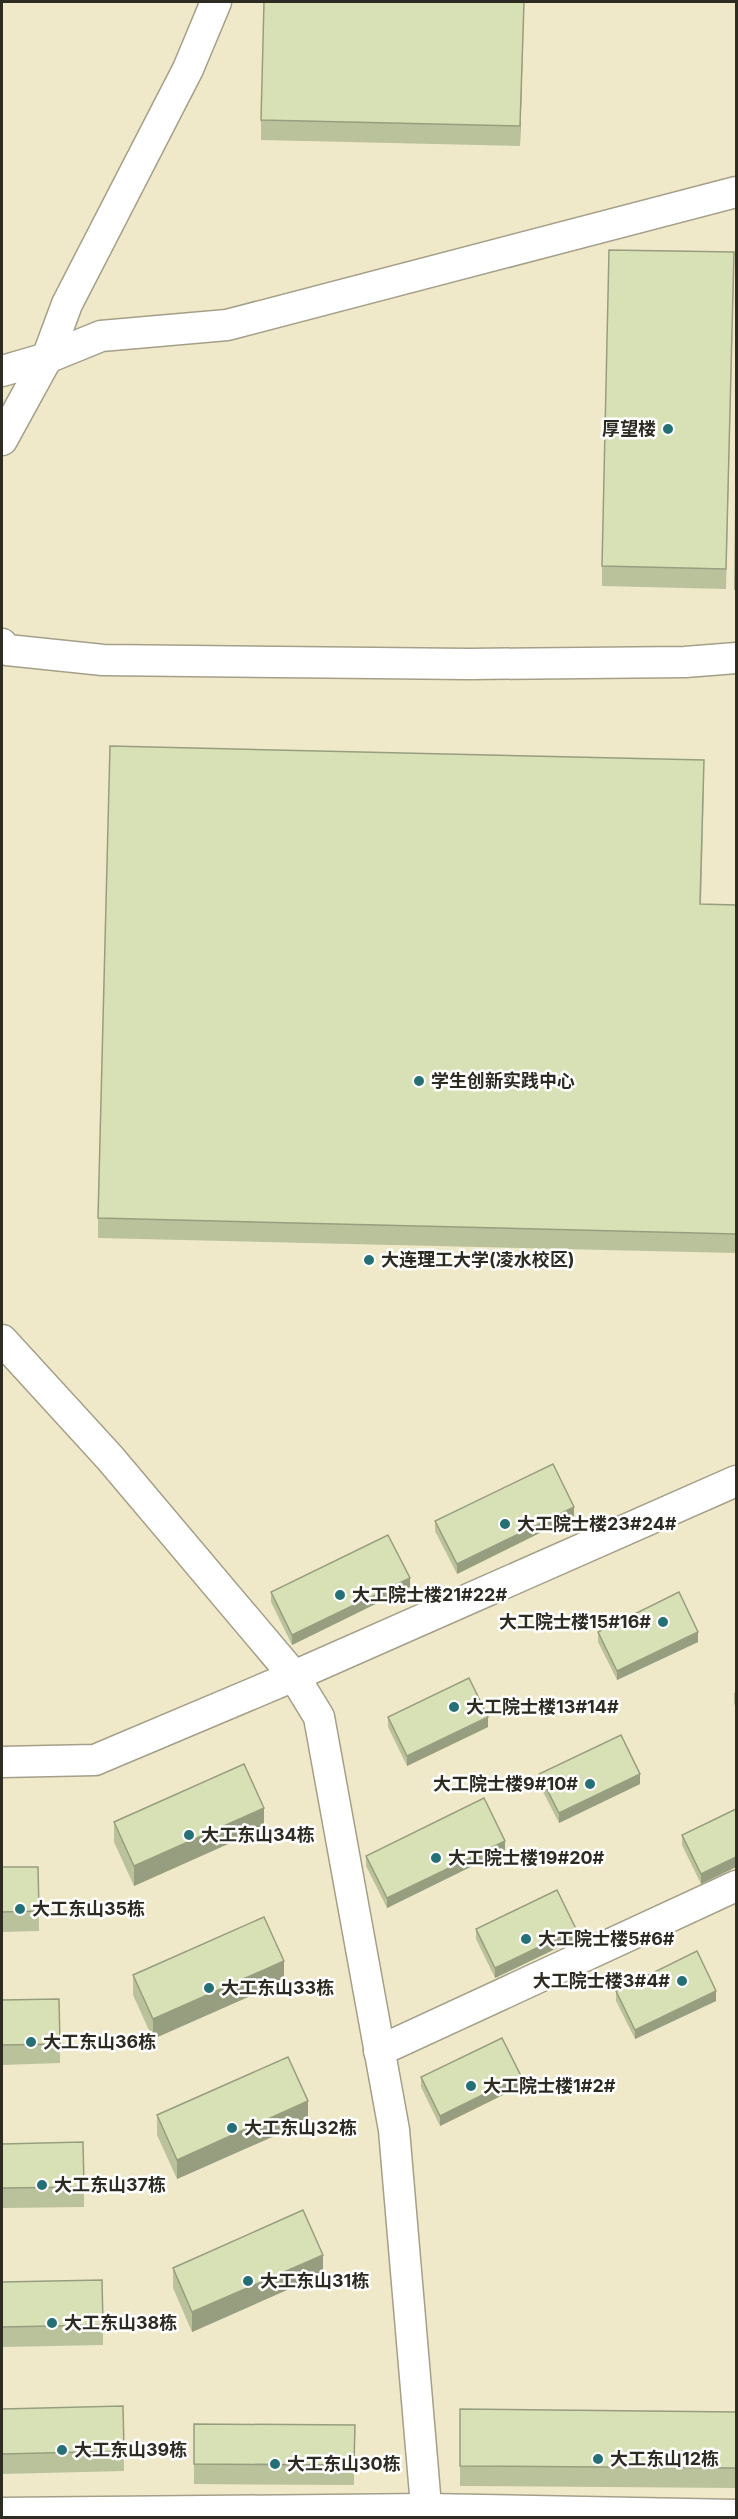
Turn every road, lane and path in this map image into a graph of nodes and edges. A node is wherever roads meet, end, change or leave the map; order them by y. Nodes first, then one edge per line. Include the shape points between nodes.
1 (216, 2) edge
2 (736, 192) edge
3 (47, 358) junction
4 (2, 370) edge
5 (2, 440) edge
6 (2, 644) edge
7 (736, 658) edge
8 (2, 1340) edge
9 (736, 1481) edge
10 (294, 1676) junction
11 (2, 1762) edge
12 (736, 1886) edge
13 (379, 2051) junction
14 (2, 2513) edge
15 (427, 2513) edge
16 (736, 2516) edge

1 - 3 street via 188,69 67,304
2 - 3 street via 226,325 101,336
3 - 4 street
3 - 5 street
6 - 7 street via 7,650 103,660 481,664
8 - 10 street via 110,1458
9 - 10 street
10 - 11 street via 95,1760
10 - 13 street via 319,1716
12 - 13 street
13 - 15 street via 394,2130
14 - 15 street
15 - 16 street

